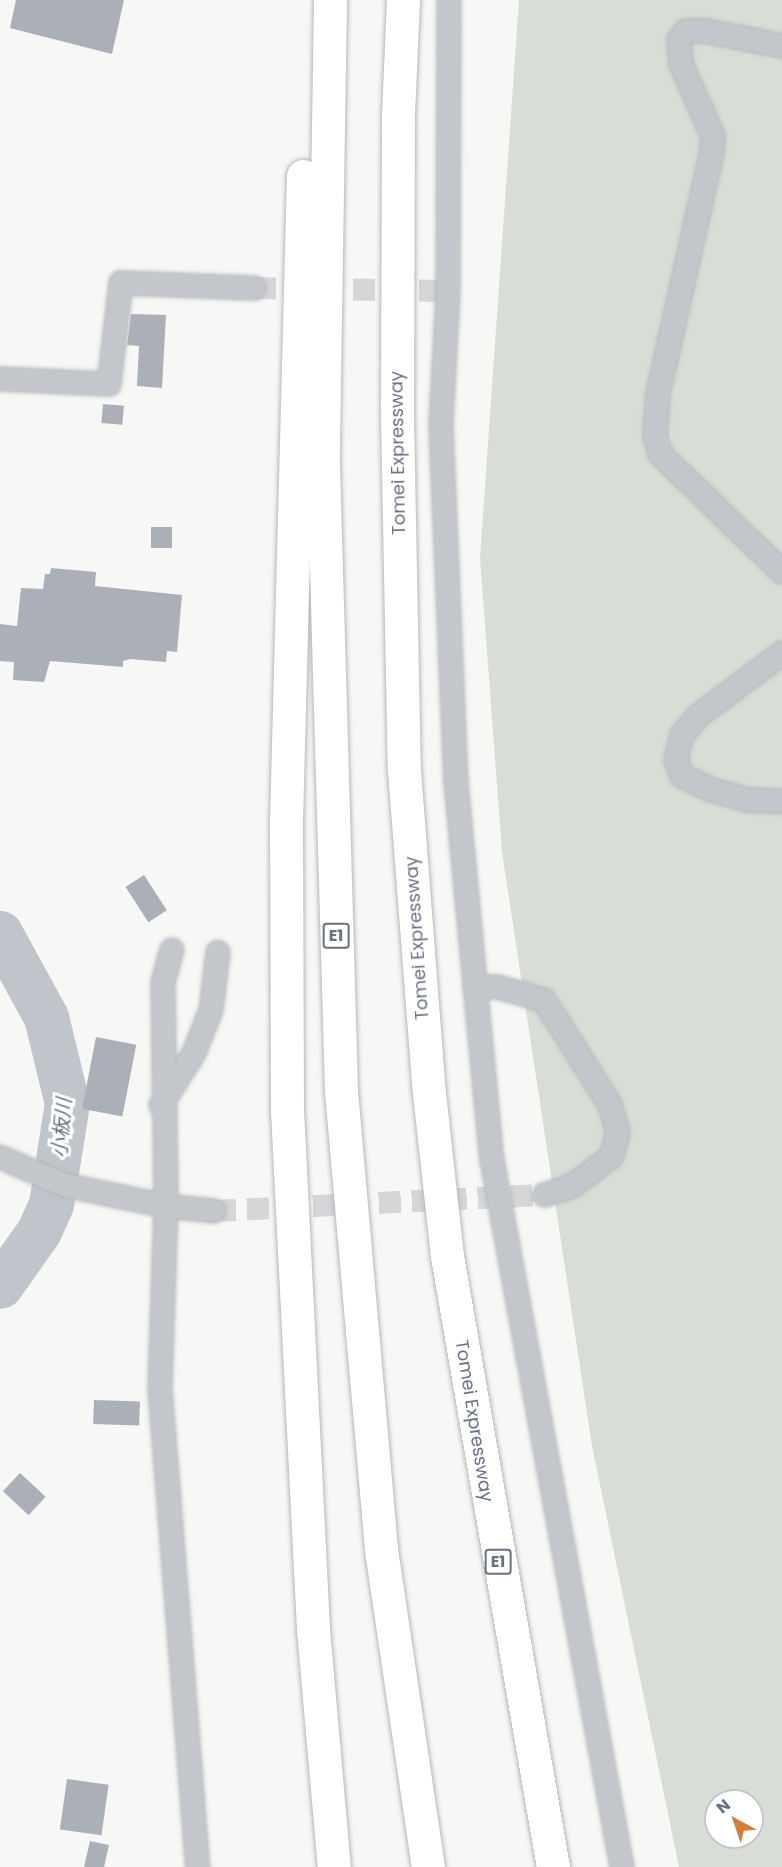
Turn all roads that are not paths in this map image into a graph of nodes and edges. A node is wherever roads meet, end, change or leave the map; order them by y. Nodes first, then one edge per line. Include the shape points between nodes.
1 (320, 0) edge
2 (330, 0) edge
3 (404, 0) edge
4 (449, 0) edge
5 (782, 46) edge
6 (254, 288) tunnel mouth
7 (0, 379) edge
8 (782, 572) edge
9 (782, 652) edge
10 (782, 801) edge
11 (172, 950) dead end
12 (218, 952) dead end
13 (475, 987) junction
14 (161, 1105) junction
15 (0, 1157) edge
16 (544, 1195) tunnel mouth
17 (166, 1206) junction
18 (214, 1211) tunnel mouth
19 (198, 1867) edge
20 (334, 1867) edge
21 (429, 1867) edge
22 (553, 1867) edge
23 (622, 1867) edge

1 - 20 highway via 306,119 297,272 285,952 297,1367
2 - 21 highway, E1 via 323,465 341,1091 382,1556
3 - 22 highway, Tomei Expressway / E1 via 398,115 397,416 404,758 429,1093 447,1256
4 - 13 street via 448,291 441,426 456,782
5 - 8 street via 706,31 686,31 679,40 681,64 706,113 712,152 658,394 655,435 660,454
6 - 7 street via 121,283 110,384
9 - 10 street via 698,716 682,735 676,759 682,776 712,790 748,800
11 - 14 street via 163,982
12 - 14 street via 211,1010 194,1053
13 - 16 street via 498,987 544,1000 610,1105 618,1133 611,1156 572,1186
13 - 23 street via 501,1216
14 - 17 street
15 - 17 street via 64,1185
17 - 18 street
17 - 19 street via 160,1388

